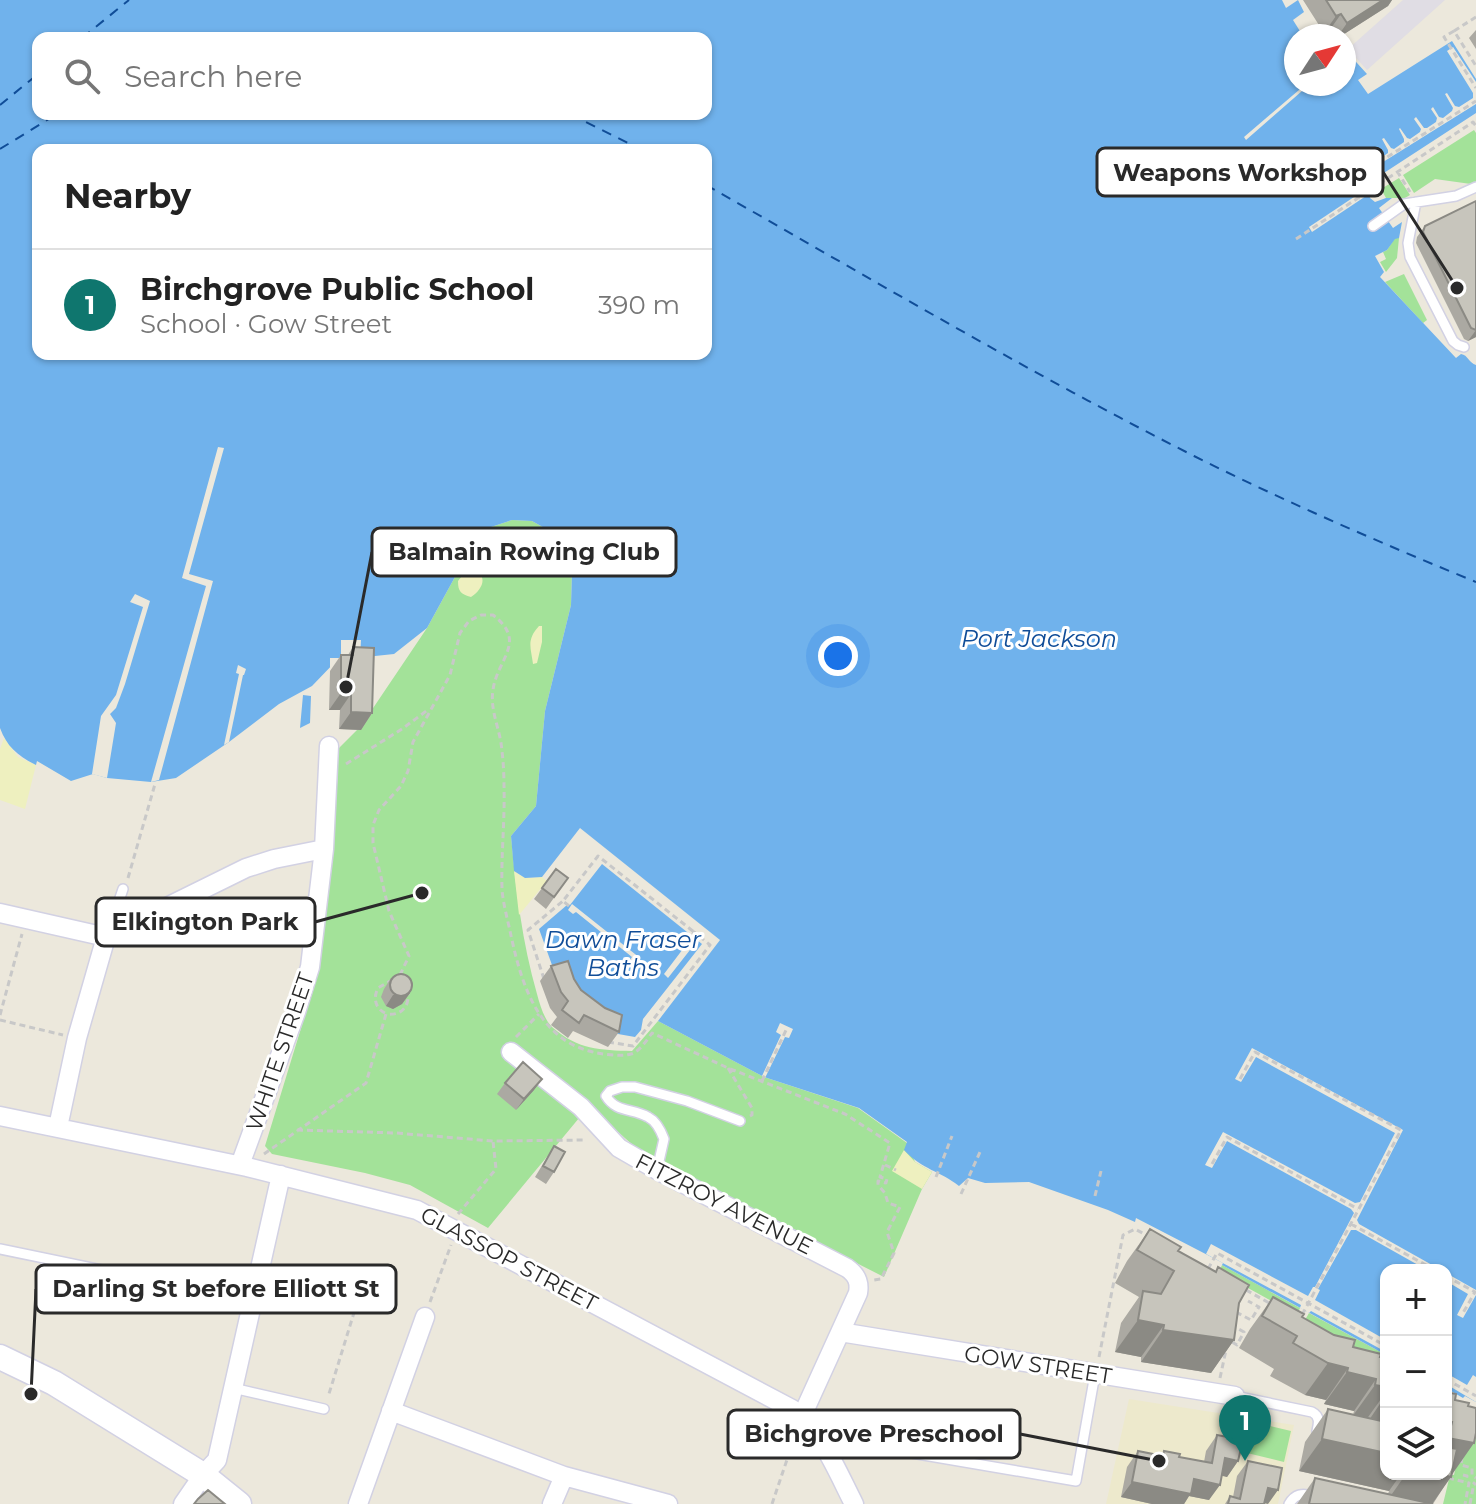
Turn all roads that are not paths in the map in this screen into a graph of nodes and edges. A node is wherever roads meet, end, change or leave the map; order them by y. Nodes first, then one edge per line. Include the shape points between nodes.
1 (1476, 187) edge
2 (1416, 202) junction
3 (1373, 226) dead end
4 (1464, 347) dead end
5 (329, 746) dead end
6 (324, 849) junction
7 (123, 889) road end
8 (0, 913) edge
9 (106, 937) junction
10 (512, 1046) road end
11 (0, 1116) edge
12 (740, 1121) road end
13 (58, 1127) junction
14 (243, 1166) junction
15 (657, 1170) junction
16 (281, 1175) junction
17 (0, 1249) edge
18 (252, 1301) junction
19 (425, 1317) road end
20 (840, 1332) junction
21 (0, 1357) edge
22 (1095, 1374) junction
23 (233, 1388) junction
24 (1226, 1394) joint
25 (324, 1409) road end
26 (391, 1411) junction
27 (802, 1416) junction
28 (1317, 1433) dead end
29 (818, 1437) junction
30 (203, 1475) junction
31 (564, 1476) junction
32 (1328, 1500) edge
33 (183, 1504) edge
34 (239, 1504) edge
35 (358, 1504) edge
36 (552, 1504) edge
37 (668, 1504) edge
38 (854, 1504) edge
39 (1289, 1504) edge

1 - 2 lane
2 - 3 lane via 1404,204
2 - 4 lane via 1410,257 1453,341
5 - 6 street, WHITE STREET
6 - 9 street via 246,868
6 - 14 street, WHITE STREET via 310,967
7 - 9 lane
8 - 9 street
9 - 13 street
10 - 15 street, FITZROY AVENUE via 619,1148
11 - 13 street, GLASSOP STREET
12 - 15 lane via 635,1087 610,1091 609,1102 650,1117 659,1128 664,1139
13 - 14 street, GLASSOP STREET
14 - 16 street, GLASSOP STREET
15 - 20 street, FITZROY AVENUE via 856,1275 858,1287
16 - 18 street
16 - 27 street, GLASSOP STREET via 417,1210
17 - 18 lane
18 - 23 street
19 - 26 street
20 - 22 street, GOW STREET
20 - 27 street
21 - 30 street via 54,1383
22 - 24 street, GOW STREET
22 - 29 lane via 1076,1481
23 - 25 lane
23 - 30 street via 217,1460
24 - 28 lane via 1312,1412 1318,1417
26 - 31 street
26 - 35 street
27 - 29 street, GLASSOP STREET
29 - 38 street, GLASSOP STREET
30 - 33 street
30 - 34 street
31 - 36 street
31 - 37 street
32 - 39 lane via 1304,1493

